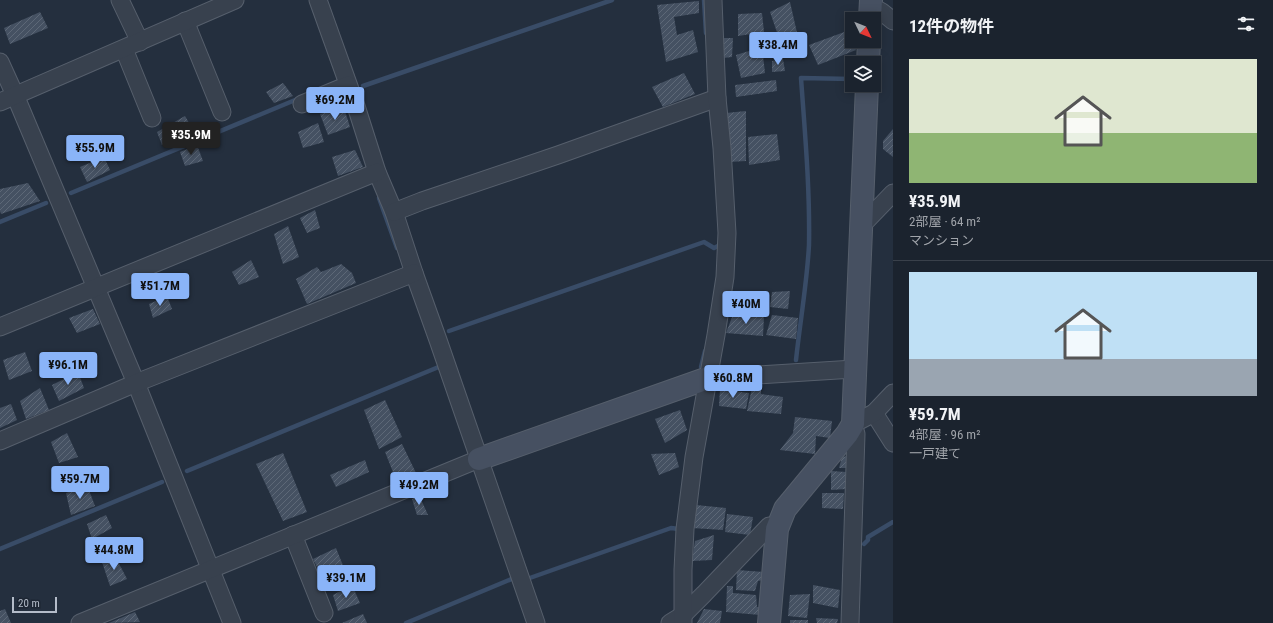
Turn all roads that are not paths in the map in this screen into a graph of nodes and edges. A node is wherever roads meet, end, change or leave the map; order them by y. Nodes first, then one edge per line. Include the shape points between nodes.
1 (120, 0) edge
2 (235, 0) edge
3 (318, 0) edge
4 (713, 0) edge
5 (871, 8) edge
6 (186, 21) junction
7 (893, 21) edge
8 (140, 42) junction
9 (124, 49) junction
10 (0, 62) edge
11 (348, 85) junction
12 (868, 92) edge
13 (8, 98) edge
14 (717, 98) junction
15 (302, 104) dead end
16 (222, 112) dead end
17 (152, 118) dead end
18 (377, 172) junction
19 (889, 204) edge
20 (394, 212) junction
21 (862, 221) junction
22 (414, 273) junction
23 (96, 288) junction
24 (0, 327) edge
25 (854, 369) junction
26 (708, 378) junction
27 (136, 384) junction
28 (893, 392) edge
29 (874, 413) junction
30 (853, 424) junction
31 (0, 441) edge
32 (893, 443) edge
33 (479, 459) junction
34 (777, 529) junction
35 (293, 535) junction
36 (210, 569) junction
37 (324, 613) dead end
38 (678, 620) edge
39 (80, 623) edge
40 (232, 623) edge
41 (536, 623) edge
42 (768, 623) edge
43 (850, 623) edge

1 - 8 street
2 - 6 street
3 - 11 street
4 - 14 street
5 - 7 street via 882,12
6 - 8 street
6 - 16 street
8 - 9 street
9 - 13 street
9 - 17 street
10 - 13 street
11 - 15 street
11 - 18 street
12 - 21 street
13 - 23 street
14 - 20 street
14 - 26 street via 722,148 725,277
18 - 20 street
18 - 23 street
19 - 21 street
20 - 22 street
21 - 25 street
22 - 27 street
22 - 33 street
23 - 24 street
23 - 27 street
25 - 26 street
25 - 30 street
26 - 33 street
26 - 38 street via 685,529
27 - 31 street
27 - 36 street
28 - 29 street
29 - 30 street
29 - 32 street
30 - 34 street via 785,508
30 - 43 street via 856,434
33 - 35 street
33 - 41 street
34 - 38 street via 770,526
34 - 42 street
35 - 36 street
35 - 37 street
36 - 39 street
36 - 40 street

